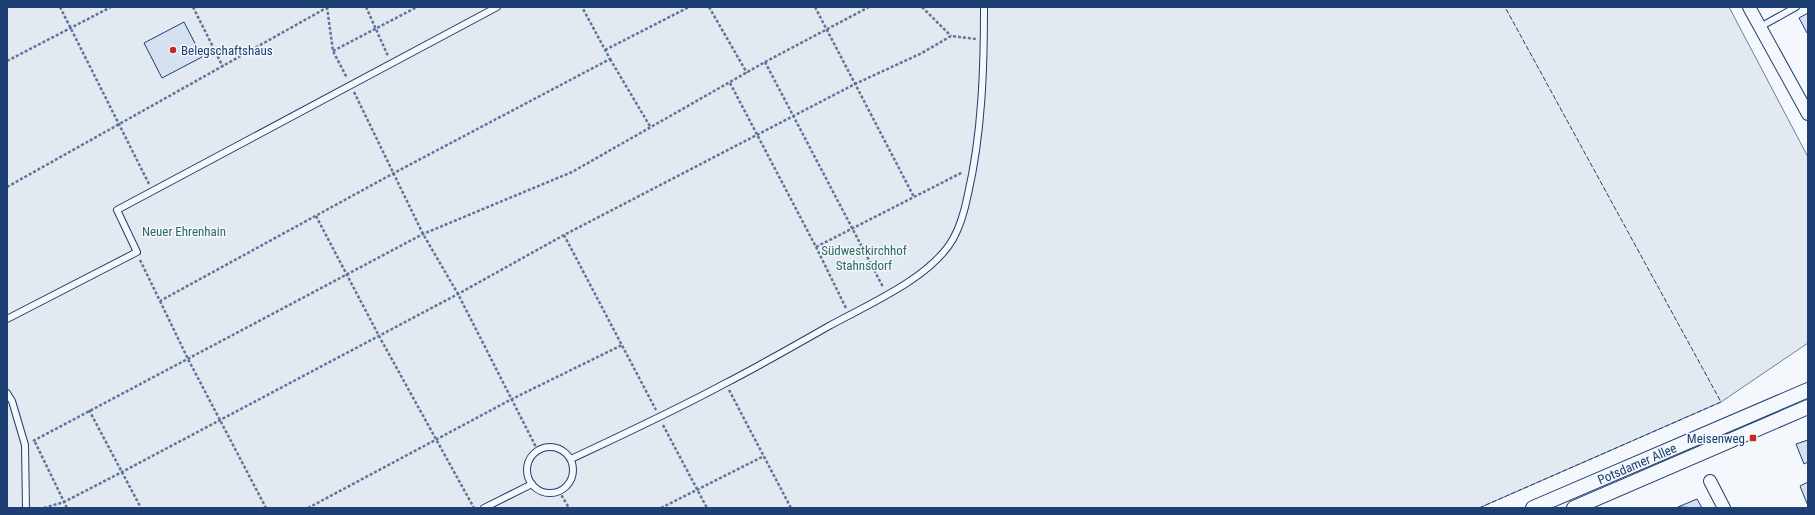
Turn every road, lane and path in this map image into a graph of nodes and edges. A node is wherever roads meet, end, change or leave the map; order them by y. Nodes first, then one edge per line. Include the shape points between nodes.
1 (60, 7) edge
2 (111, 7) edge
3 (193, 7) edge
4 (327, 7) edge
5 (366, 7) edge
6 (417, 7) edge
7 (497, 7) edge
8 (582, 7) edge
9 (689, 7) edge
10 (709, 7) edge
11 (815, 7) edge
12 (869, 7) edge
13 (922, 7) edge
14 (984, 7) edge
15 (1749, 7) edge
16 (1796, 7) edge
17 (1760, 27) junction
18 (71, 28) junction
19 (375, 29) junction
20 (827, 30) junction
21 (951, 36) junction
22 (984, 40) junction
23 (605, 50) junction
24 (333, 51) junction
25 (610, 59) junction
26 (7, 61) edge
27 (765, 62) junction
28 (392, 64) junction
29 (223, 67) junction
30 (747, 73) junction
31 (730, 83) junction
32 (855, 84) junction
33 (351, 86) junction
34 (1807, 109) edge
35 (792, 117) junction
36 (120, 124) junction
37 (651, 128) junction
38 (757, 134) junction
39 (975, 166) junction
40 (394, 173) junction
41 (7, 186) edge
42 (153, 191) junction
43 (914, 197) junction
44 (316, 216) junction
45 (852, 229) junction
46 (423, 234) junction
47 (564, 235) junction
48 (816, 247) junction
49 (137, 252) junction
50 (346, 276) junction
51 (458, 294) junction
52 (886, 295) junction
53 (160, 301) junction
54 (849, 315) junction
55 (7, 319) edge
56 (379, 336) junction
57 (622, 344) junction
58 (188, 359) junction
59 (725, 384) junction
60 (1808, 390) edge
61 (7, 393) edge
62 (512, 399) junction
63 (1808, 407) edge
64 (89, 410) junction
65 (659, 417) junction
66 (220, 420) junction
67 (30, 434) dead end
68 (34, 440) junction
69 (437, 440) junction
70 (25, 445) junction
71 (538, 451) junction
72 (764, 456) junction
73 (571, 459) junction
74 (122, 472) junction
75 (1710, 481) dead end
76 (532, 484) junction
77 (697, 490) junction
78 (559, 491) junction
79 (64, 502) junction
80 (26, 508) edge
81 (44, 508) edge
82 (67, 508) edge
83 (141, 508) edge
84 (266, 508) edge
85 (308, 508) edge
86 (474, 508) edge
87 (484, 508) edge
88 (569, 508) edge
89 (661, 508) edge
90 (707, 508) edge
91 (791, 508) edge
92 (1532, 508) edge
93 (1574, 508) edge
94 (1724, 508) edge

1 - 18 path
2 - 18 path
3 - 29 path
4 - 24 path
4 - 29 path
5 - 19 path
6 - 19 path
7 - 28 lane
8 - 23 path
9 - 23 path
10 - 30 path
11 - 20 path
12 - 20 path
13 - 21 path
14 - 22 lane
15 - 17 street
16 - 17 lane
17 - 34 street
18 - 26 path
18 - 36 path
19 - 24 path
19 - 28 path
20 - 27 path
20 - 32 path
21 - 22 path
21 - 32 path via 922,53
22 - 39 lane
23 - 25 path
24 - 33 path
25 - 37 path
25 - 40 path
27 - 30 path
27 - 35 path
28 - 33 lane
29 - 36 path
30 - 31 path
31 - 37 path
31 - 38 path
32 - 35 path
32 - 43 path
33 - 40 path
33 - 42 lane
35 - 38 path
35 - 45 path
36 - 41 path
36 - 42 path
37 - 46 path via 572,172
38 - 47 path
38 - 48 path
39 - 43 path
39 - 52 lane via 964,211 953,239 919,275
40 - 44 path
40 - 46 path
42 - 49 lane via 117,210
43 - 45 path
44 - 50 path
44 - 53 path
45 - 48 path
45 - 52 path
46 - 50 path
46 - 51 path
47 - 51 path
47 - 57 path
48 - 54 path
49 - 53 path
49 - 55 lane
50 - 56 path
50 - 58 path
51 - 56 path
51 - 62 path
52 - 54 lane
53 - 58 path
54 - 59 lane
56 - 66 path
56 - 69 path
57 - 62 path
57 - 65 path
58 - 64 path
58 - 66 path
59 - 65 lane
59 - 72 path
60 - 92 street, Potsdamer Allee
61 - 70 lane via 12,401
62 - 69 path
62 - 71 path
63 - 93 street, Potsdamer Allee
64 - 68 path
64 - 74 path
65 - 73 lane
65 - 77 path
66 - 74 path
66 - 84 path
67 - 68 path
68 - 70 path
68 - 79 path
69 - 85 path
69 - 86 path
70 - 80 lane
71 - 73 lane via 552,447 566,453
71 - 76 lane via 529,462 527,470
72 - 77 path
72 - 91 path
73 - 78 lane via 573,474 570,481
74 - 79 path
74 - 83 path
75 - 94 street
76 - 78 lane via 545,492
76 - 87 lane
77 - 89 path
77 - 90 path
78 - 88 path
79 - 81 path
79 - 82 path

